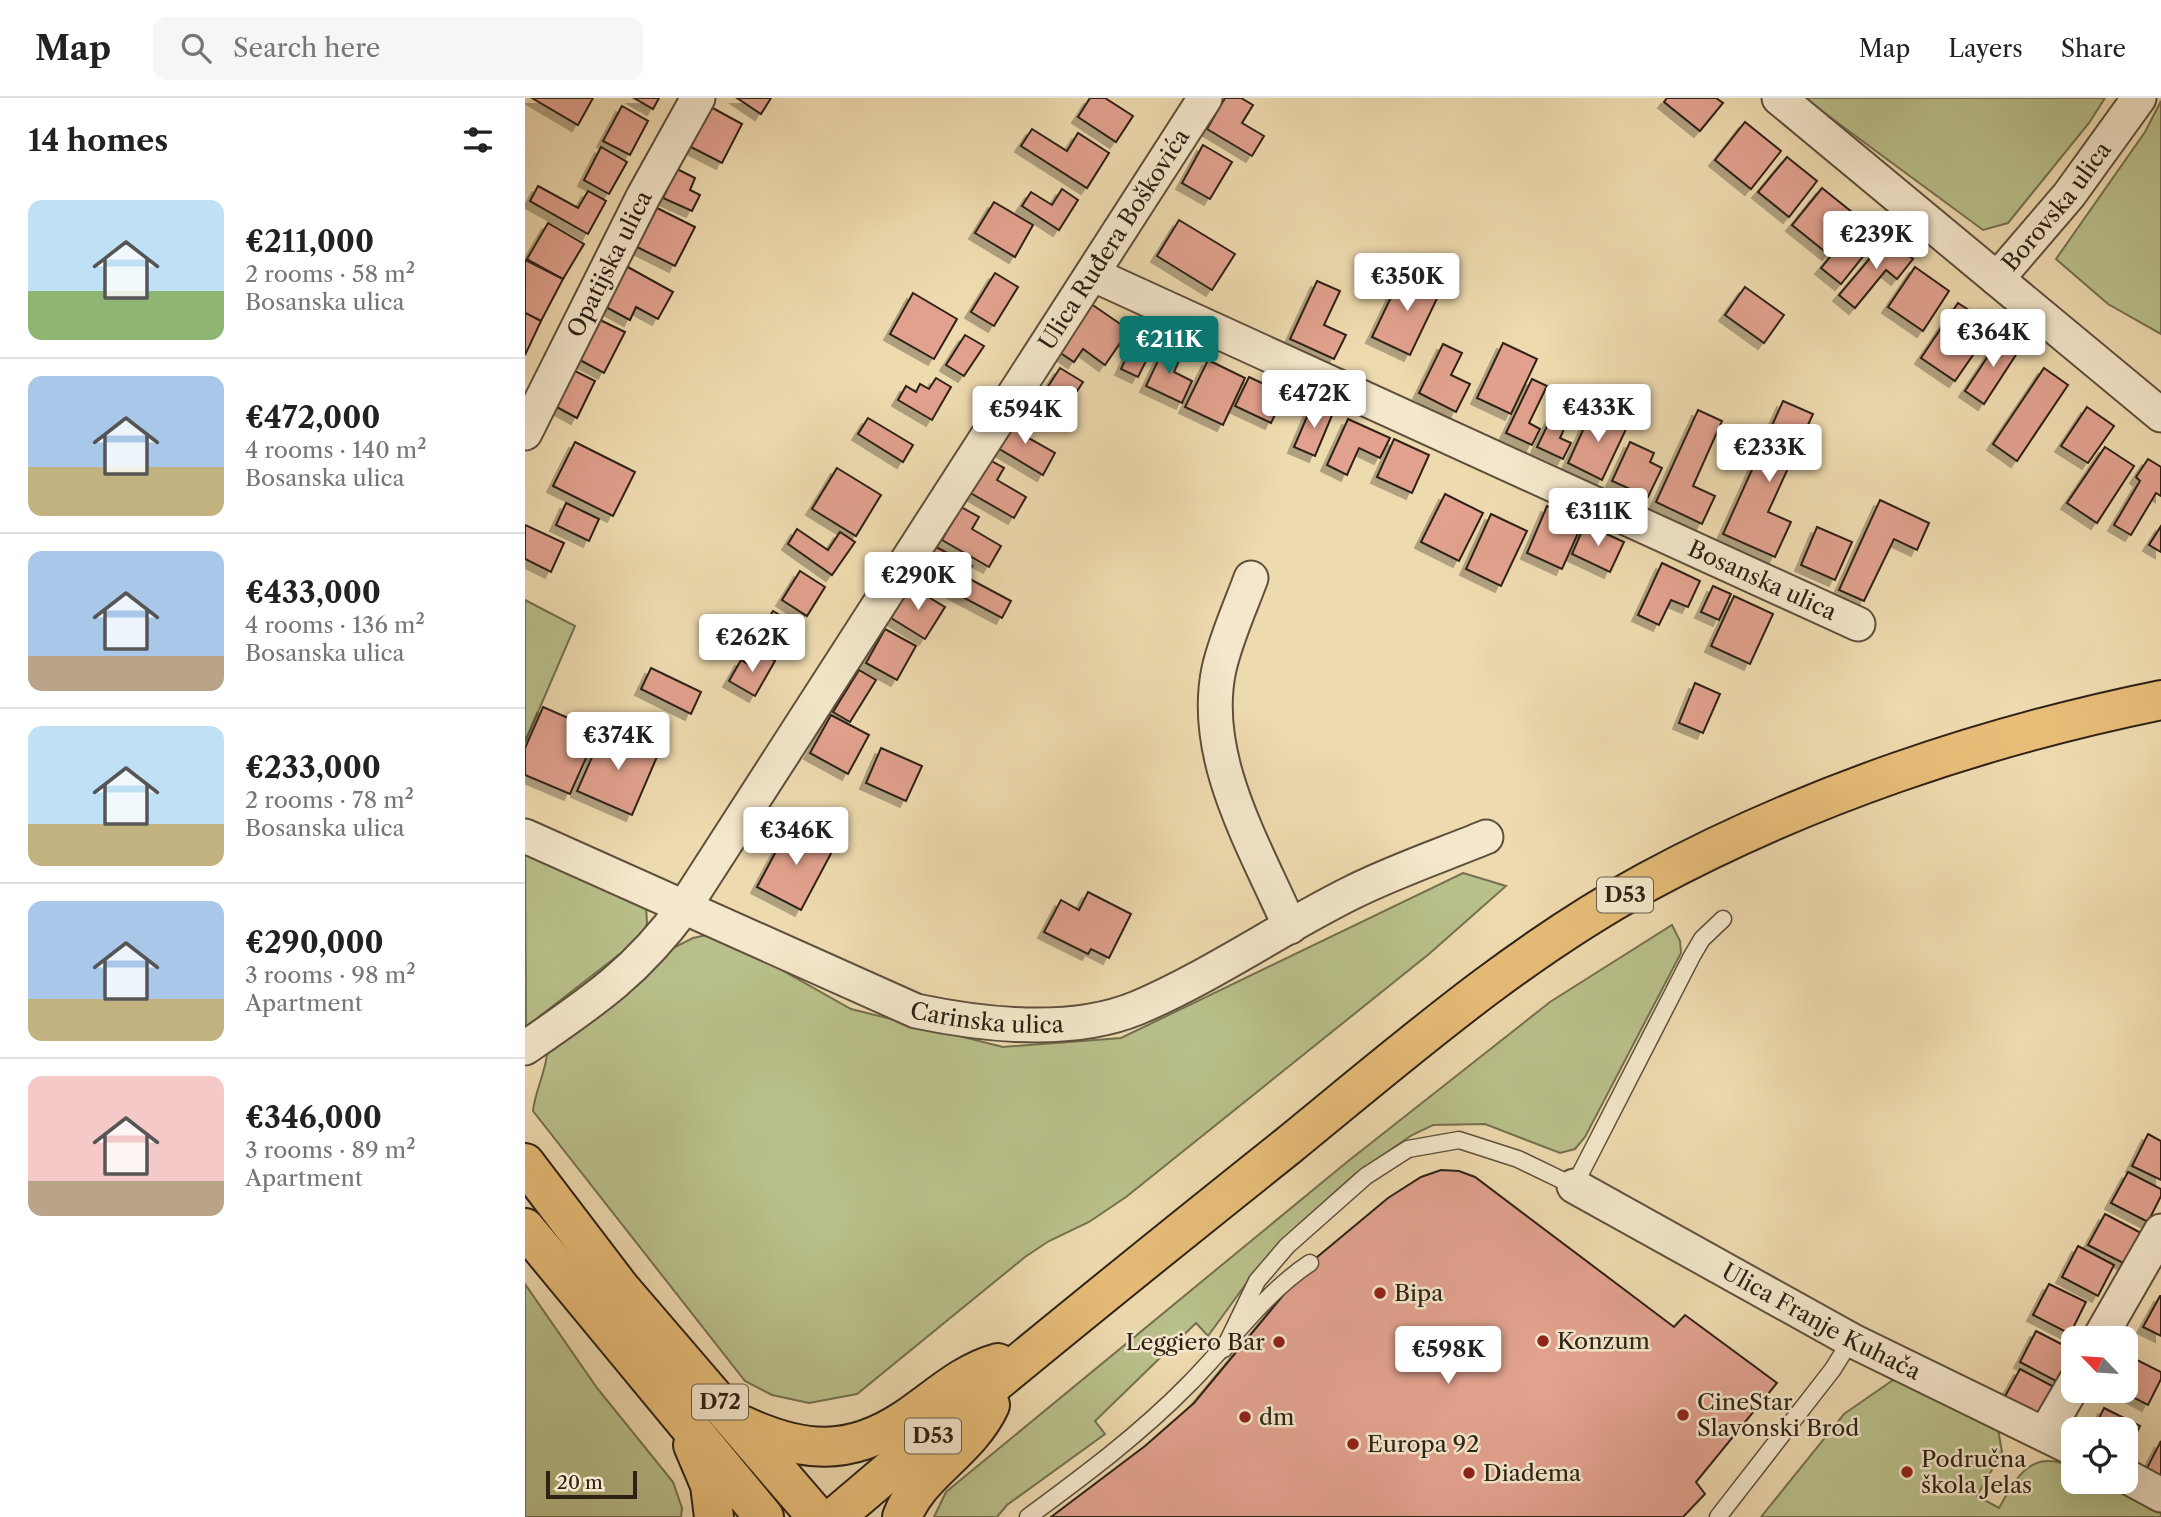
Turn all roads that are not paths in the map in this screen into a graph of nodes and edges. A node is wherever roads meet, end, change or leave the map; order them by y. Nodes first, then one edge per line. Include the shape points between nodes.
1 (698, 98) edge
2 (1205, 98) edge
3 (1779, 98) edge
4 (2139, 98) edge
5 (1092, 275) junction
6 (1997, 279) junction
7 (2161, 415) edge
8 (525, 433) edge
9 (1251, 578) dead end
10 (1858, 624) dead end
11 (2161, 700) edge
12 (525, 836) edge
13 (1486, 837) dead end
14 (685, 906) junction
15 (1723, 919) dead end
16 (1290, 927) junction
17 (525, 1048) edge
18 (525, 1163) edge
19 (1574, 1186) junction
20 (525, 1228) edge
21 (2161, 1231) edge
22 (1310, 1263) dead end
23 (2106, 1326) edge
24 (1851, 1340) junction
25 (1224, 1349) junction
26 (1031, 1355) junction
27 (995, 1384) junction
28 (2069, 1404) edge
29 (675, 1409) junction
30 (739, 1424) junction
31 (2059, 1441) edge
32 (2138, 1483) edge
33 (2161, 1495) edge
34 (714, 1517) edge
35 (764, 1517) edge
36 (817, 1517) edge
37 (835, 1517) edge
38 (902, 1517) edge
39 (1028, 1517) edge
40 (1718, 1517) edge

1 - 8 street, Opatijska ulica
2 - 5 street, Ulica Ruđera Boškovića
3 - 6 street
4 - 6 street, Borovska ulica via 2069,195
5 - 10 street, Bosanska ulica
5 - 14 street, Ulica Ruđera Boškovića
6 - 7 street
9 - 16 street via 1219,670 1218,746 1229,786
11 - 26 main road, D53 via 2113,709 1949,756 1840,794 1755,829 1646,883 1548,941 1460,1007
12 - 14 street
13 - 16 street, Carinska ulica via 1355,891
14 - 16 street, Carinska ulica via 906,1007 976,1024 1086,1020 1135,1009
14 - 17 street, Ulica Ruđera Boškovića via 656,946 620,981
15 - 19 lane via 1692,956
18 - 30 main road, D72 via 621,1289
19 - 24 street, Ulica Franje Kuhača
19 - 25 lane via 1518,1159 1459,1140 1408,1149 1366,1176 1287,1246 1257,1281
20 - 29 main road, D72
21 - 23 street
22 - 25 lane via 1280,1285
24 - 31 street, Ulica Franje Kuhača
24 - 40 lane
25 - 39 lane via 1135,1438
26 - 27 main road, D53
26 - 30 main road via 985,1367 943,1390 905,1420 853,1445 796,1446
27 - 37 main road, D53
27 - 38 main road via 978,1429 917,1488
28 - 31 street
29 - 34 main road via 710,1485
29 - 35 main road, D72
30 - 36 main road, D72
32 - 33 street

